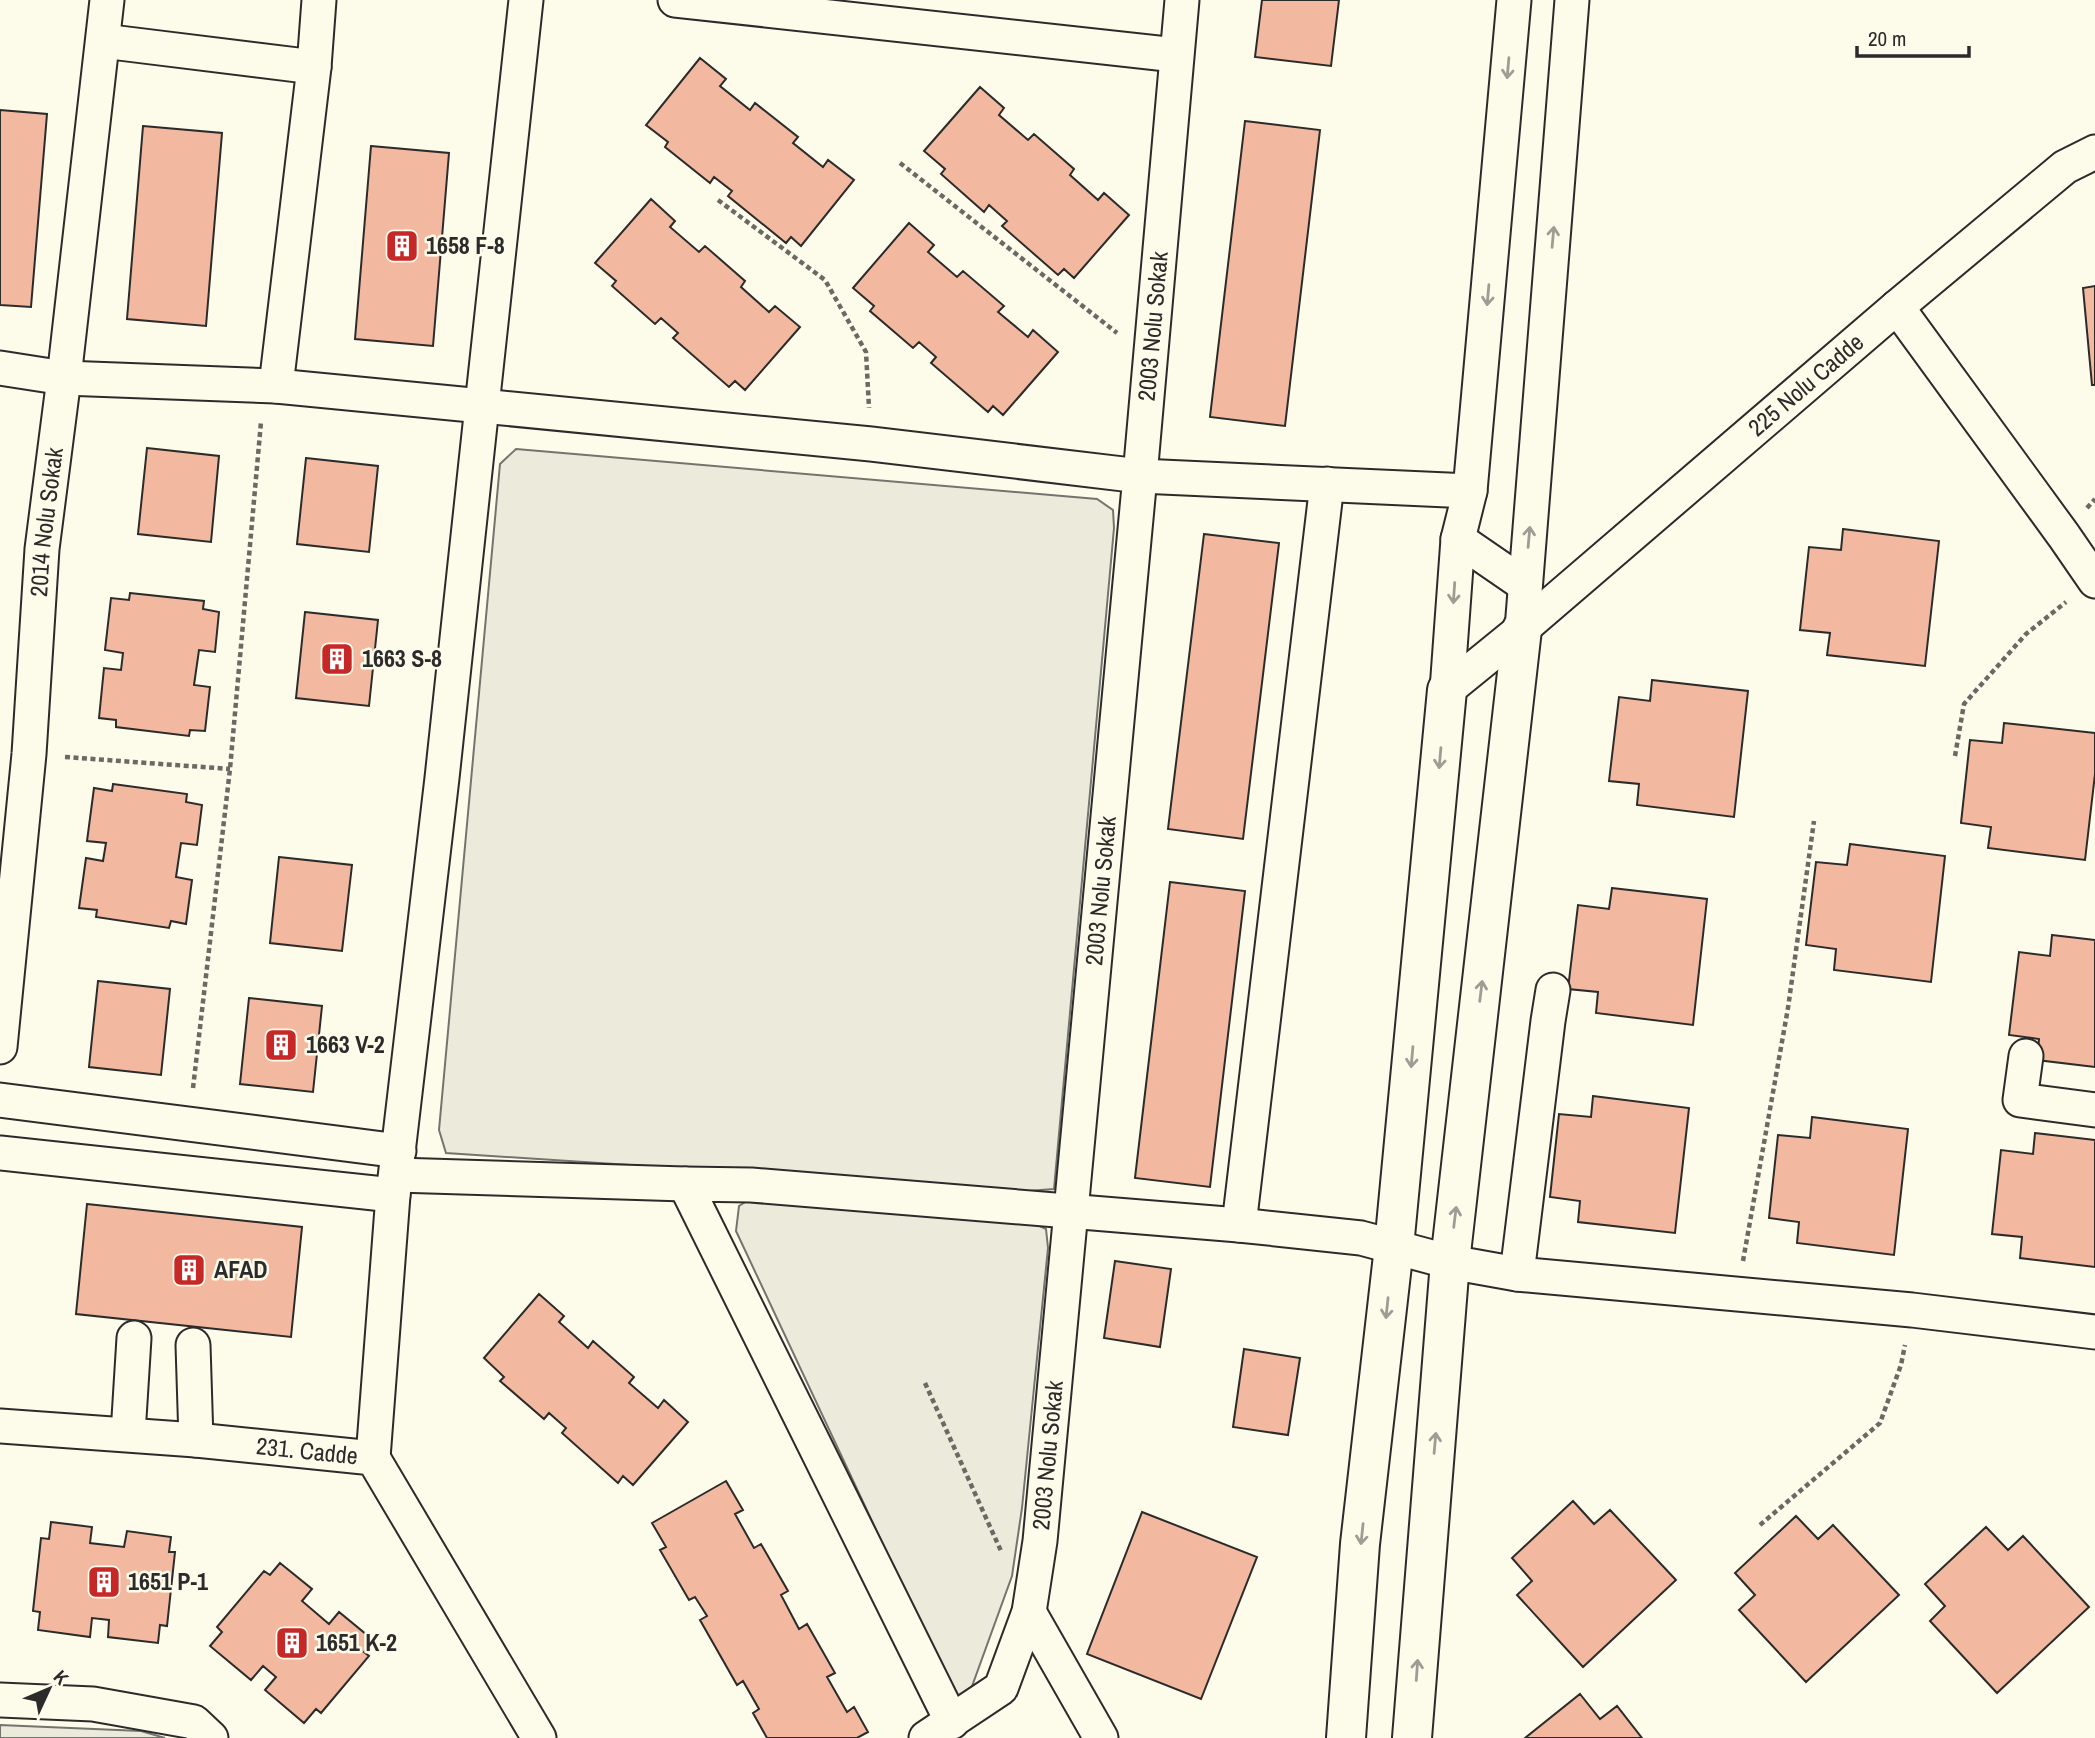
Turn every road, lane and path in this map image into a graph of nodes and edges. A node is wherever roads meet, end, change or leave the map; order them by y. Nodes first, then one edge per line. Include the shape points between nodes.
1 (107, 0) edge
2 (319, 0) edge
3 (526, 0) edge
4 (675, 0) edge
5 (1182, 0) edge
6 (1514, 0) edge
7 (1572, 0) edge
8 (103, 41) junction
9 (1176, 55) junction
10 (314, 67) junction
11 (2095, 152) edge
12 (900, 163) dead end
13 (718, 200) dead end
14 (1897, 307) junction
15 (1150, 359) junction
16 (0, 368) edge
17 (65, 378) junction
18 (270, 386) junction
19 (482, 406) junction
20 (871, 444) junction
21 (1140, 476) junction
22 (1327, 484) junction
23 (1470, 491) junction
24 (1458, 539) junction
25 (2095, 581) edge
26 (1525, 585) junction
27 (1522, 629) junction
28 (1447, 690) junction
29 (29, 754) junction
30 (1955, 756) dead end
31 (230, 769) junction
32 (1814, 821) dead end
33 (1553, 990) dead end
34 (0, 1047) edge
35 (2026, 1056) dead end
36 (0, 1100) edge
37 (2095, 1110) edge
38 (189, 1124) junction
39 (0, 1153) edge
40 (396, 1174) junction
41 (685, 1184) junction
42 (1070, 1212) junction
43 (1239, 1225) junction
44 (1394, 1247) junction
45 (1450, 1262) junction
46 (1517, 1274) junction
47 (1737, 1293) junction
48 (1912, 1310) junction
49 (2095, 1332) edge
50 (134, 1338) dead end
51 (193, 1345) dead end
52 (925, 1383) dead end
53 (0, 1426) edge
54 (128, 1434) junction
55 (196, 1440) junction
56 (373, 1458) junction
57 (1760, 1525) dead end
58 (1029, 1612) junction
59 (0, 1700) edge
60 (939, 1730) edge
61 (211, 1738) edge
62 (539, 1738) edge
63 (1101, 1738) edge
64 (1346, 1738) edge
65 (1412, 1738) edge

1 - 8 street, 2014 Nolu Sokak
2 - 10 street
3 - 19 street
4 - 9 street
5 - 9 street, 2003 Nolu Sokak
6 -> 23 street
26 -> 7 street
8 - 10 street
8 - 17 street, 2014 Nolu Sokak
9 - 15 street, 2003 Nolu Sokak
10 - 18 street
11 - 14 street, 225 Nolu Cadde via 2065,167
12 - 15 path
13 - 20 path via 825,280 866,352
14 - 25 street
14 - 27 street, 225 Nolu Cadde
15 - 21 street, 2003 Nolu Sokak
16 - 17 street
17 - 18 street
17 - 29 street, 2014 Nolu Sokak via 42,549
18 - 19 street
18 - 31 path
19 - 20 street
19 - 40 street
20 - 21 street
21 - 22 street
21 - 42 street, 2003 Nolu Sokak
22 - 23 street
22 - 43 street
23 - 24 street
24 - 26 street
24 -> 28 street
25 - 30 path via 2026,634 1964,704
26 - 27 street
27 - 28 street, 225 Nolu Cadde
45 -> 27 street
28 -> 44 street
29 - 31 path
29 - 34 street, 2014 Nolu Sokak
31 - 38 path
32 - 47 path via 1788,1008
33 - 46 street
35 - 37 street via 2020,1100
36 - 38 street
38 - 40 street
39 - 40 street
40 - 41 street
40 - 56 street
41 - 42 street via 751,1185
41 - 60 street
42 - 43 street
42 - 58 street, 2003 Nolu Sokak via 1040,1541
43 - 44 street via 1361,1238
44 - 45 street
44 -> 64 street via 1360,1544
45 - 46 street
65 -> 45 street
46 - 47 street
47 - 48 street
48 - 49 street
48 - 57 path via 1901,1365 1880,1423
50 - 54 street
51 - 55 street
52 - 58 path
53 - 54 street, 231. Cadde
54 - 55 street, 231. Cadde
55 - 56 street, 231. Cadde
56 - 62 street, 231. Cadde
58 - 60 street, 2003 Nolu Sokak via 1001,1688
58 - 63 street
59 - 61 street via 118,1708 194,1722

